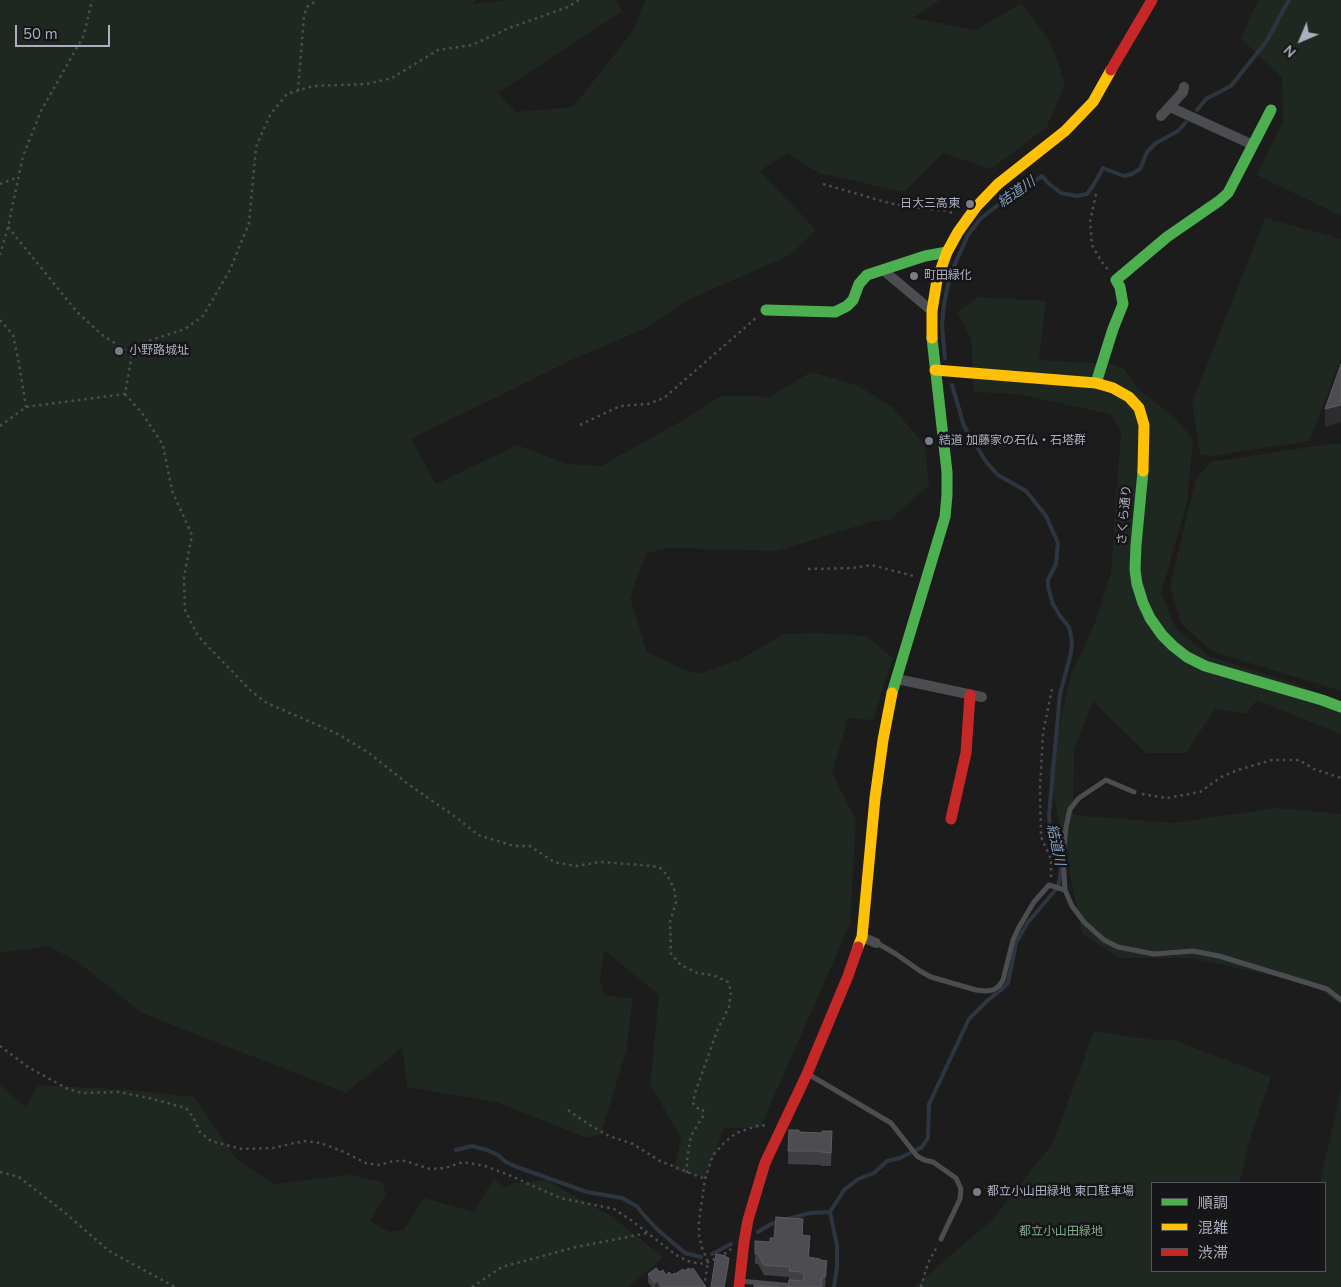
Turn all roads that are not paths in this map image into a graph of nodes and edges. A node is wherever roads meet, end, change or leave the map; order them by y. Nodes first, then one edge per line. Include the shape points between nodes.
1 (1152, 0) edge
2 (1184, 87) dead end
3 (1170, 107) junction
4 (1271, 110) dead end
5 (1162, 116) dead end
6 (1253, 145) junction
7 (946, 252) junction
8 (884, 270) junction
9 (766, 310) road end
10 (932, 311) junction
11 (935, 370) junction
12 (1096, 383) junction
13 (897, 678) junction
14 (970, 695) junction
15 (982, 698) dead end
16 (1341, 708) edge
17 (1134, 792) road end
18 (951, 818) dead end
19 (1063, 890) junction
20 (862, 937) junction
21 (876, 942) joint
22 (1341, 1000) edge
23 (808, 1074) junction
24 (941, 1238) road end
25 (739, 1284) edge
26 (800, 1287) edge

1 - 7 street via 1093,102 1075,122 998,184 976,206
2 - 3 street
3 - 5 street
3 - 6 street
4 - 6 street
6 - 12 street via 1228,193 1220,201 1167,237 1116,280 1123,304
7 - 8 street
7 - 10 street
8 - 9 street via 867,275 859,284 853,300 835,312
8 - 10 street
10 - 11 street
11 - 12 street, さくら通り
11 - 13 street via 947,495 943,524
12 - 16 street, さくら通り via 1129,397 1139,408 1144,425 1135,570 1143,602 1162,635 1187,657 1205,666
13 - 14 street
13 - 20 street via 877,780
14 - 15 street
14 - 18 street via 966,753
17 - 19 lane via 1106,780 1078,798 1070,809 1063,858
19 - 21 lane via 1050,886 1034,902 1019,927 1003,980 993,990 976,990 931,977
19 - 22 lane via 1084,922 1104,940 1118,947 1154,954 1193,951 1219,956 1327,989
20 - 21 street
20 - 23 street
23 - 24 lane via 891,1123 917,1156 942,1167 956,1178 961,1189 960,1199
23 - 25 street via 765,1163 748,1220
25 - 26 lane

